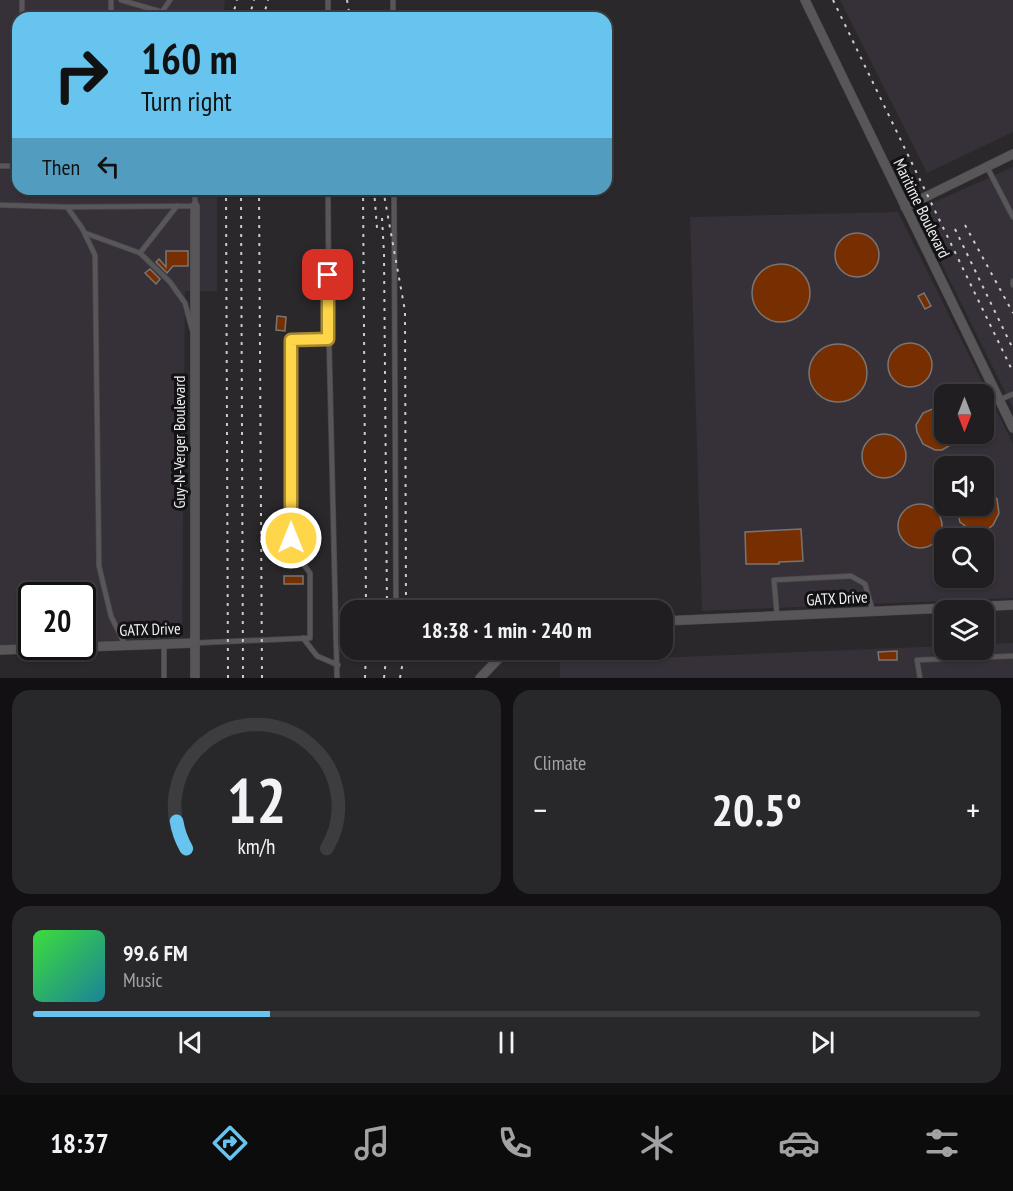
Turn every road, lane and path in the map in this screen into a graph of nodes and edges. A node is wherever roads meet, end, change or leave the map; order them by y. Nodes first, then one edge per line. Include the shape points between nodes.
1 (121, 0) edge
2 (170, 0) edge
3 (805, 0) edge
4 (162, 12) joint
5 (1013, 154) edge
6 (987, 167) junction
7 (195, 195) edge
8 (328, 195) edge
9 (394, 195) edge
10 (0, 205) edge
11 (177, 206) junction
12 (195, 206) junction
13 (67, 207) junction
14 (905, 207) junction
15 (1013, 217) edge
16 (84, 232) junction
17 (140, 253) junction
18 (328, 339) junction
19 (194, 341) junction
20 (1013, 394) edge
21 (999, 400) junction
22 (1010, 412) edge
23 (1013, 428) edge
24 (396, 600) edge
25 (1013, 605) edge
26 (873, 612) junction
27 (777, 616) junction
28 (673, 621) edge
29 (338, 631) joint
30 (303, 638) junction
31 (194, 643) junction
32 (164, 644) junction
33 (124, 645) junction
34 (0, 650) edge
35 (1013, 656) edge
36 (497, 660) edge
37 (338, 665) junction
38 (164, 678) edge
39 (195, 678) edge
40 (338, 678) edge
41 (480, 678) edge
42 (920, 678) edge

1 - 4 lane
2 - 4 lane
3 - 14 street, Maritime Boulevard
5 - 6 street
6 - 14 street
6 - 15 lane
7 - 12 lane
8 - 18 lane
9 - 24 lane
10 - 13 lane
11 - 12 lane
11 - 13 lane
11 - 17 lane
12 - 19 street, Guy-N-Verger Boulevard
13 - 16 lane
14 - 21 street, Maritime Boulevard
16 - 17 lane
16 - 33 lane via 95,255 99,566 111,616
17 - 19 lane via 185,303
18 - 29 lane
18 - 30 lane via 291,340 291,538 295,553 310,573 310,638
19 - 31 street, Guy-N-Verger Boulevard
20 - 21 lane
21 - 22 street, Maritime Boulevard
22 - 23 street, Maritime Boulevard
25 - 26 street, GATX Drive
26 - 27 street, GATX Drive
26 - 27 lane via 865,584 851,576 774,580
27 - 28 street, GATX Drive
29 - 37 lane
30 - 31 lane
30 - 37 lane via 317,657
31 - 32 street, GATX Drive
31 - 39 street, Guy-N-Verger Boulevard
32 - 33 street, GATX Drive
32 - 38 lane
33 - 34 street, GATX Drive
35 - 42 lane via 917,660
36 - 41 street
37 - 40 lane

